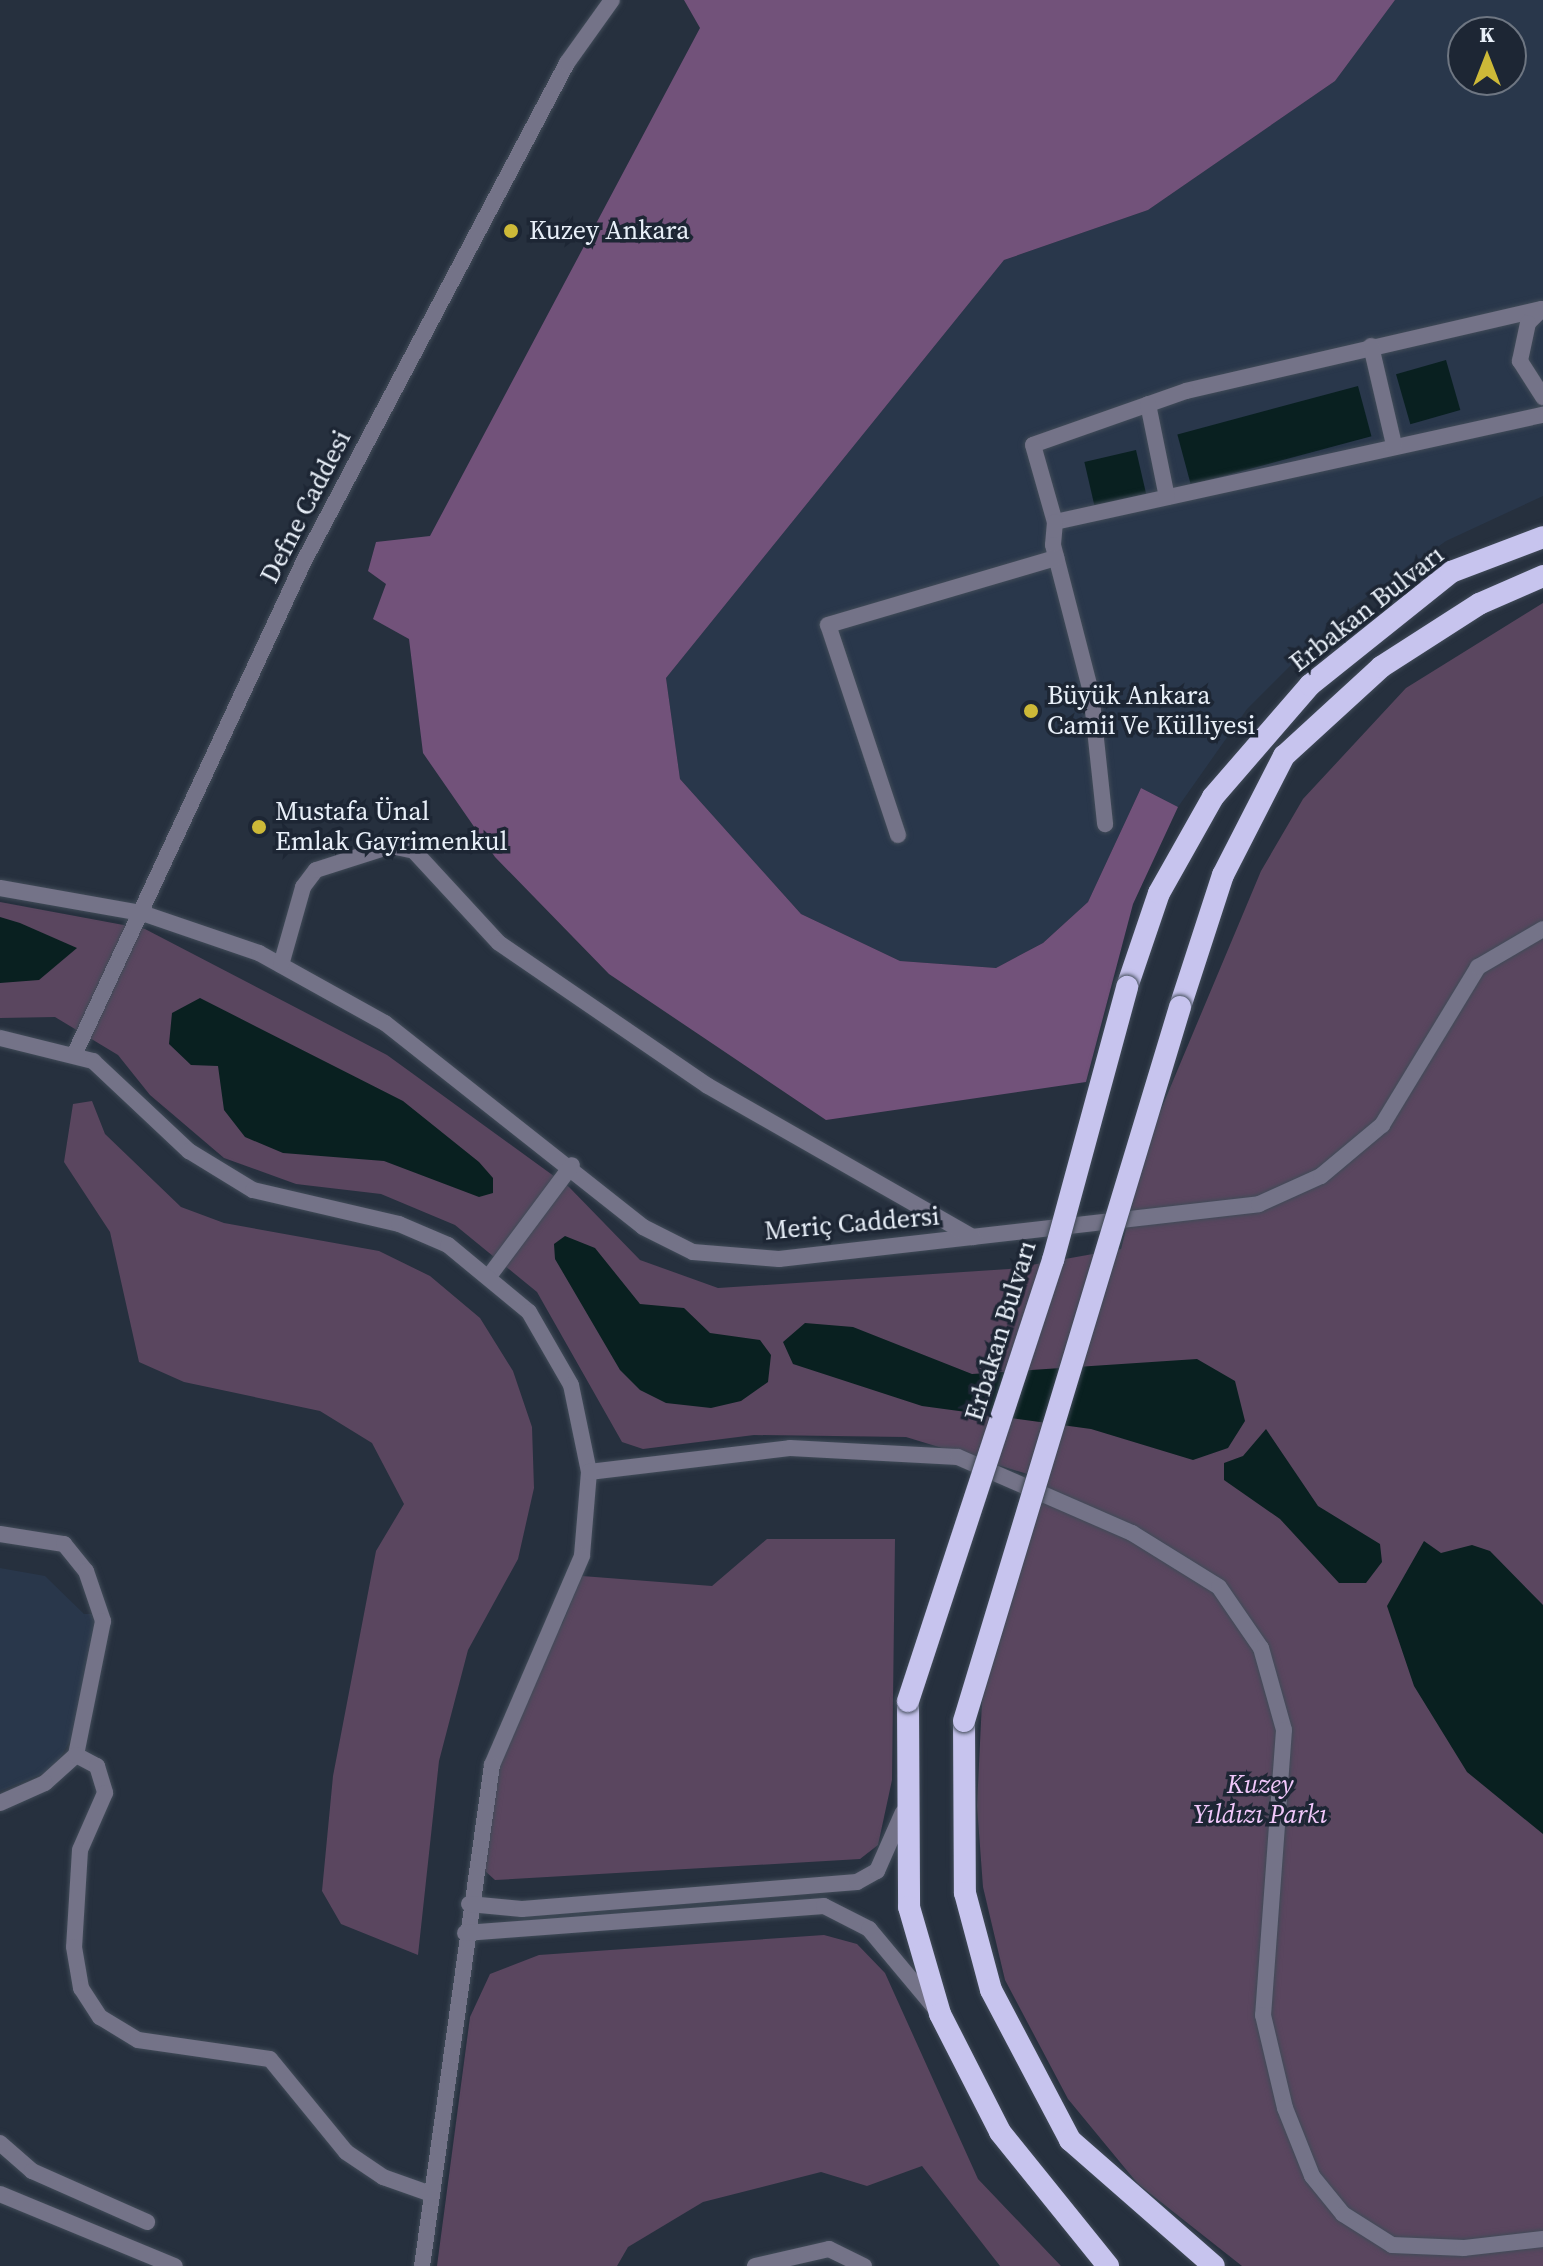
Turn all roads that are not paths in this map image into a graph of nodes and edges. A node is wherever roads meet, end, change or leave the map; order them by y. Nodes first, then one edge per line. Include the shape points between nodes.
1 (612, 0) edge
2 (1542, 308) edge
3 (1371, 346) junction
4 (1543, 397) edge
5 (1148, 404) junction
6 (1543, 415) edge
7 (1394, 445) junction
8 (1167, 497) junction
9 (1055, 522) junction
10 (1543, 537) edge
11 (1056, 558) junction
12 (1543, 576) edge
13 (1105, 824) dead end
14 (898, 835) dead end
15 (0, 888) edge
16 (142, 913) junction
17 (1543, 929) edge
18 (281, 965) junction
19 (0, 1038) edge
20 (75, 1053) junction
21 (572, 1165) junction
22 (973, 1237) junction
23 (490, 1275) junction
24 (589, 1472) junction
25 (0, 1534) edge
26 (76, 1755) junction
27 (0, 1803) edge
28 (906, 1803) junction
29 (469, 1904) junction
30 (465, 1933) junction
31 (940, 2014) junction
32 (0, 2143) edge
33 (0, 2194) edge
34 (431, 2194) junction
35 (147, 2222) dead end
36 (1543, 2239) edge
37 (175, 2266) edge
38 (422, 2266) edge
39 (755, 2266) edge
40 (864, 2266) edge
41 (1108, 2266) edge
42 (1214, 2266) edge

1 - 16 street, Defne Caddesi via 567,63 304,561
2 - 3 street
2 - 4 street via 1521,342 1520,361
3 - 5 street
3 - 7 street
5 - 8 street
5 - 9 street via 1033,445
6 - 7 street
7 - 8 street
8 - 9 street
9 - 11 street
10 - 28 highway, Erbakan Bulvarı, bridge via 1451,572 1310,685 1213,797 1159,893 1127,987 1053,1260 908,1701
11 - 13 street via 1091,692
11 - 14 street via 828,625
12 - 42 highway, Erbakan Bulvarı, bridge via 1479,604 1381,667 1284,756 1223,875 964,1721 965,1893 991,1990 1070,2140
15 - 16 street, Meriç Caddersi
16 - 18 street, Meriç Caddersi
16 - 20 street, Defne Caddesi
17 - 22 street, Meriç Caddersi via 1478,967 1382,1125 1321,1176 1259,1204
18 - 21 street, Meriç Caddersi via 385,1023
18 - 22 street via 303,887 316,870 391,846 414,851 512,952 708,1086
19 - 20 street
20 - 23 street via 109,1071 189,1151 253,1190 399,1224
21 - 22 street, Meriç Caddersi via 643,1227 693,1252 779,1259
21 - 23 street
23 - 24 street via 529,1312 562,1365
24 - 29 street via 582,1556 496,1753
24 - 36 street via 790,1448 958,1457 1132,1533 1219,1587 1261,1648 1284,1730 1263,2015 1285,2108 1312,2176 1343,2214 1392,2245 1464,2248
25 - 26 street via 64,1544 101,1604
26 - 27 street via 45,1783
26 - 34 street via 97,1766 105,1793 80,1850 74,1922 78,1978 100,2017 138,2040 270,2059 346,2152 383,2177
28 - 29 street via 877,1871 857,1882 522,1909
28 - 31 highway, Erbakan Bulvarı via 909,1907
29 - 30 street
30 - 31 street via 824,1906 869,1929
30 - 34 street
31 - 41 highway, Erbakan Bulvarı via 1000,2132
32 - 35 street via 32,2171
33 - 37 street
34 - 38 street
39 - 40 street via 829,2249

